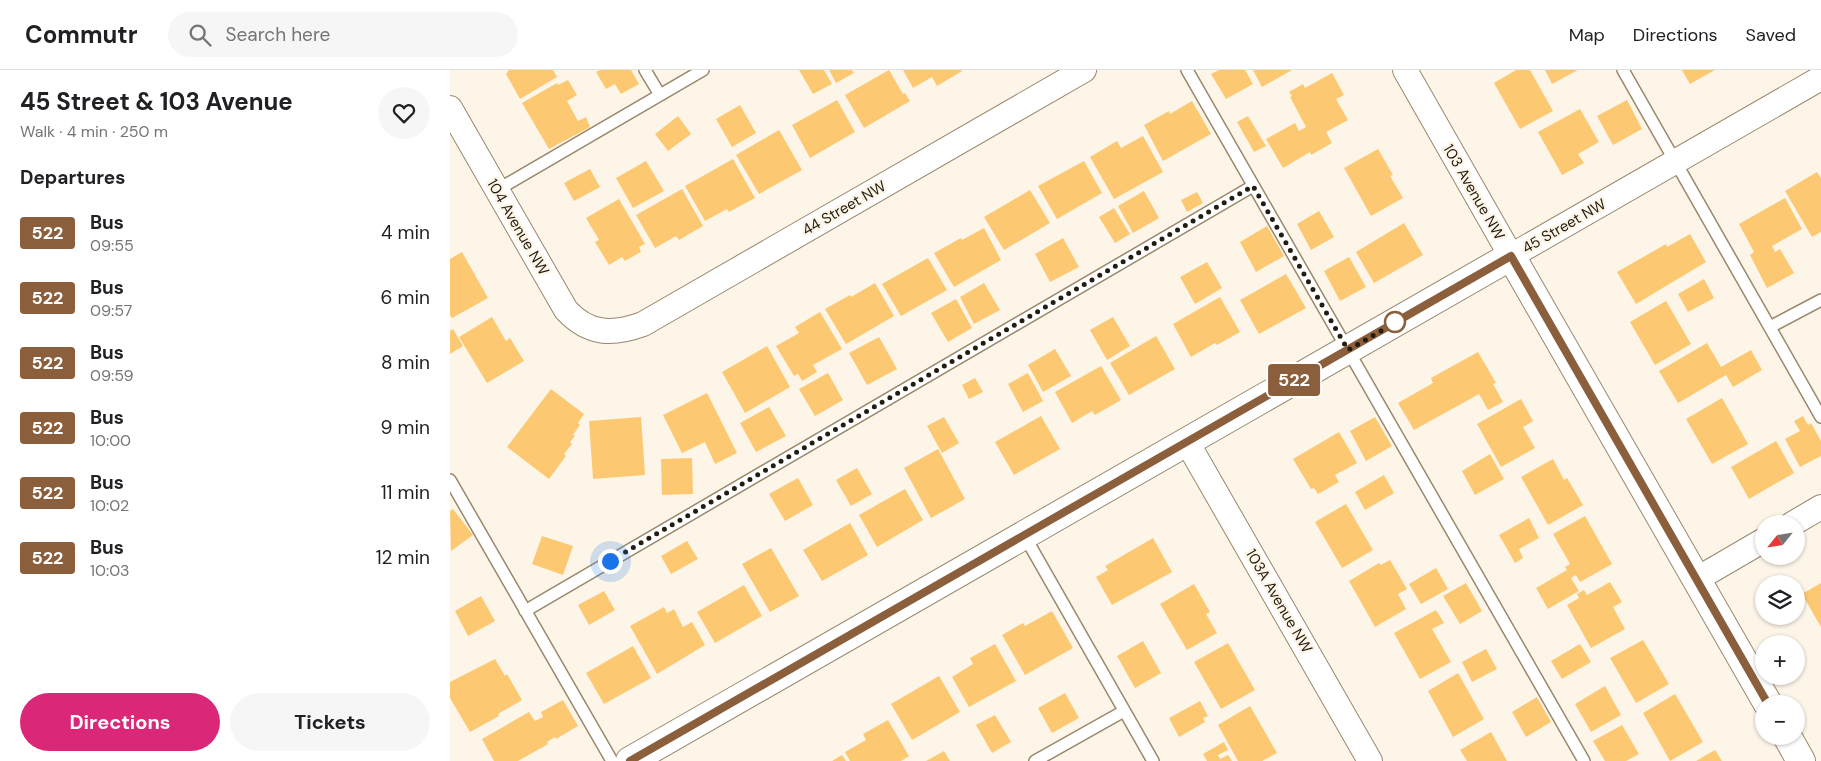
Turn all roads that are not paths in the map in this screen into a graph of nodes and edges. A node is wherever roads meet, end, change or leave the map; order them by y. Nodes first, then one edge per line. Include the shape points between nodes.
1 (645, 70) edge
2 (703, 70) edge
3 (1084, 70) edge
4 (1186, 70) edge
5 (1404, 70) edge
6 (1623, 70) edge
7 (1821, 78) edge
8 (660, 95) junction
9 (450, 108) edge
10 (1675, 162) junction
11 (1253, 186) junction
12 (497, 190) junction
13 (1511, 256) junction
14 (1821, 300) edge
15 (1770, 327) junction
16 (600, 331) joint
17 (1348, 350) junction
18 (1821, 417) edge
19 (1188, 442) junction
20 (450, 480) edge
21 (1821, 507) edge
22 (1805, 516) edge
23 (1024, 535) junction
24 (1755, 545) edge
25 (1697, 579) junction
26 (525, 611) junction
27 (1763, 695) edge
28 (1124, 711) junction
29 (1792, 745) edge
30 (612, 761) edge
31 (630, 761) edge
32 (1035, 761) edge
33 (1153, 761) edge
34 (1370, 761) edge
35 (1584, 761) edge
36 (1801, 761) edge

1 - 8 lane
2 - 8 lane
3 - 16 street, 44 Street NW via 642,324 614,332
4 - 11 lane
5 - 13 street, 103 Avenue NW
6 - 10 lane
7 - 10 street, 45 Street NW
8 - 12 lane
9 - 12 street, 104 Avenue NW
10 - 13 street, 45 Street NW
10 - 15 lane
11 - 17 lane
11 - 26 lane
12 - 16 street, 104 Avenue NW via 566,310 579,322
13 - 17 street, 45 Street NW
13 - 25 street, 103 Avenue NW
14 - 15 lane
15 - 18 lane
17 - 19 street, 45 Street NW
17 - 35 lane
19 - 23 street, 45 Street NW
19 - 34 street, 103A Avenue NW
20 - 26 lane
21 - 22 street
23 - 28 lane
23 - 31 street, 45 Street NW
24 - 25 street
25 - 27 street, 103 Avenue NW
26 - 30 lane
28 - 32 lane
28 - 33 lane
29 - 36 street

